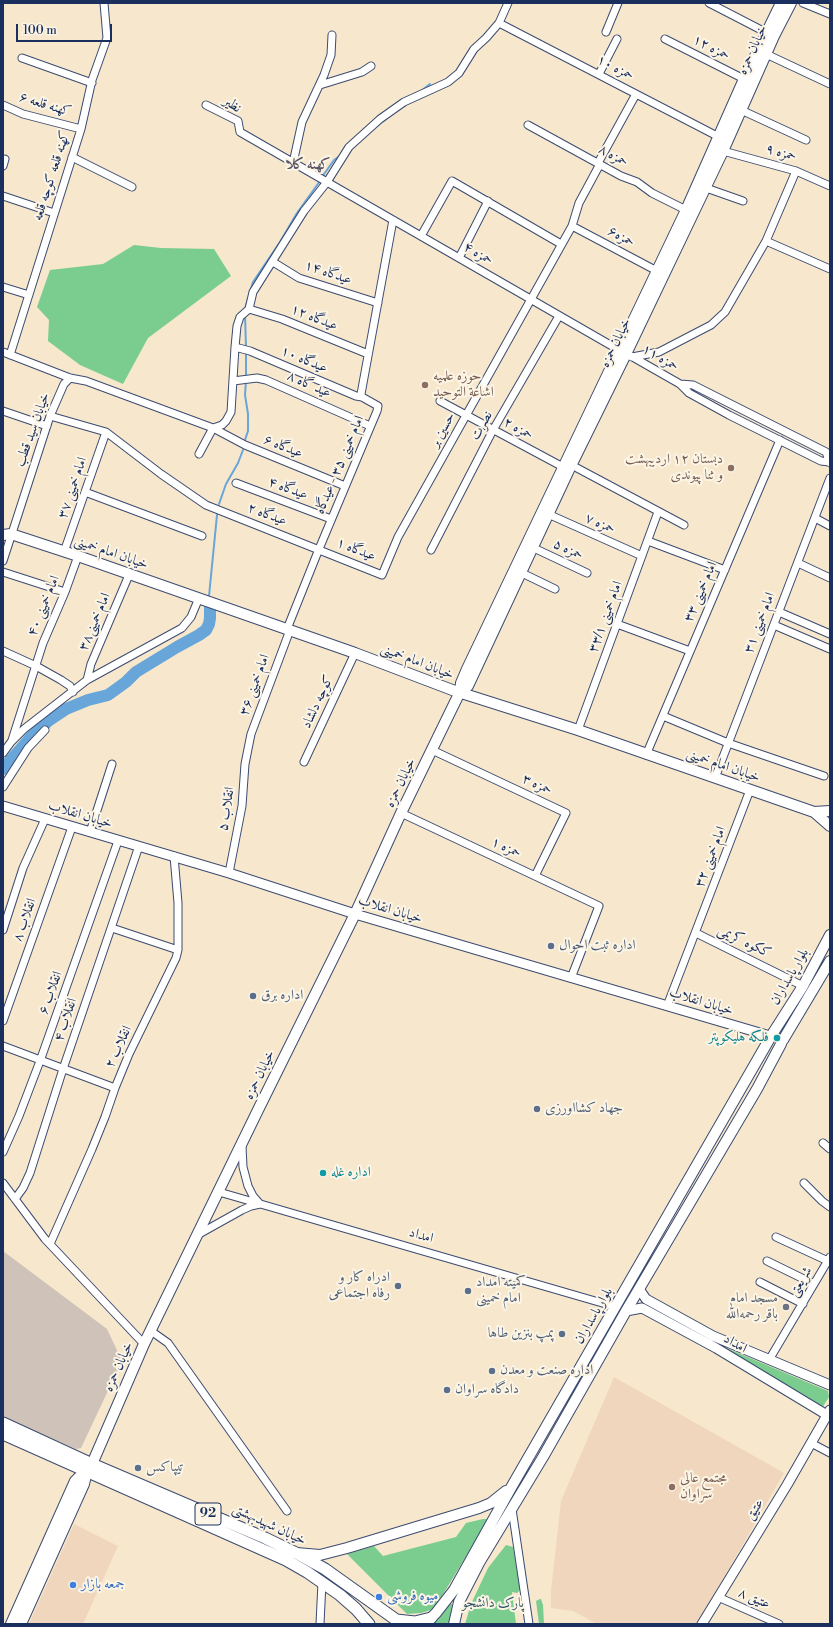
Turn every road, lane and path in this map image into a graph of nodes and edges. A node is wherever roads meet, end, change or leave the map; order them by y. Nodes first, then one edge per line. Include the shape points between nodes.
1 (104, 3) edge
2 (508, 3) edge
3 (618, 3) edge
4 (709, 3) edge
5 (781, 3) edge
6 (791, 3) edge
7 (803, 3) edge
8 (830, 14) edge
9 (499, 23) junction
10 (606, 32) dead end
11 (771, 34) junction
12 (332, 35) dead end
13 (617, 39) dead end
14 (665, 39) dead end
15 (766, 54) junction
16 (22, 58) dead end
17 (372, 66) dead end
18 (599, 74) junction
19 (744, 80) junction
20 (92, 83) junction
21 (830, 84) edge
22 (320, 85) junction
23 (636, 94) junction
24 (3, 105) edge
25 (206, 105) dead end
26 (741, 110) junction
27 (528, 125) dead end
28 (81, 129) junction
29 (240, 132) joint
30 (724, 138) junction
31 (806, 140) dead end
32 (723, 151) junction
33 (72, 157) junction
34 (293, 163) junction
35 (599, 164) junction
36 (796, 171) junction
37 (323, 180) junction
38 (830, 186) edge
39 (132, 187) dead end
40 (709, 189) dead end
41 (3, 196) edge
42 (488, 201) junction
43 (743, 201) dead end
44 (686, 210) junction
45 (54, 214) junction
46 (392, 220) junction
47 (572, 226) junction
48 (421, 236) junction
49 (766, 241) junction
50 (560, 244) junction
51 (459, 258) junction
52 (273, 262) junction
53 (830, 269) edge
54 (657, 271) junction
55 (3, 286) edge
56 (29, 295) junction
57 (530, 299) junction
58 (378, 303) junction
59 (249, 309) junction
60 (559, 316) junction
61 (235, 347) junction
62 (7, 354) edge
63 (368, 354) junction
64 (626, 354) junction
65 (70, 378) junction
66 (233, 381) junction
67 (680, 384) junction
68 (362, 397) junction
69 (440, 401) dead end
70 (3, 411) edge
71 (50, 416) junction
72 (465, 416) junction
73 (47, 426) junction
74 (370, 426) junction
75 (213, 428) junction
76 (493, 430) junction
77 (106, 432) junction
78 (780, 440) junction
79 (199, 454) dead end
80 (830, 462) edge
81 (569, 468) junction
82 (830, 478) edge
83 (236, 483) dead end
84 (345, 486) junction
85 (85, 492) junction
86 (658, 512) junction
87 (548, 514) junction
88 (815, 518) junction
89 (331, 519) junction
90 (684, 525) dead end
91 (830, 526) edge
92 (6, 533) edge
93 (202, 536) dead end
94 (648, 541) junction
95 (319, 549) junction
96 (431, 550) dead end
97 (538, 550) dead end
98 (64, 552) junction
99 (78, 556) junction
100 (642, 556) junction
101 (3, 561) edge
102 (798, 563) junction
103 (724, 570) junction
104 (3, 572) edge
105 (587, 573) dead end
106 (129, 574) junction
107 (382, 575) joint
108 (526, 575) dead end
109 (830, 578) edge
110 (555, 589) dead end
111 (64, 592) junction
112 (198, 598) junction
113 (779, 612) junction
114 (617, 624) junction
115 (774, 625) junction
116 (288, 630) junction
117 (830, 634) edge
118 (830, 649) edge
119 (3, 651) edge
120 (690, 651) junction
121 (355, 653) junction
122 (36, 666) junction
123 (87, 680) junction
124 (73, 692) junction
125 (460, 692) junction
126 (663, 716) junction
127 (44, 730) dead end
128 (578, 730) junction
129 (11, 742) junction
130 (728, 743) junction
131 (247, 749) joint
132 (432, 750) junction
133 (3, 753) edge
134 (646, 755) junction
135 (304, 762) dead end
136 (112, 764) dead end
137 (824, 776) dead end
138 (715, 778) junction
139 (3, 787) edge
140 (750, 790) junction
141 (3, 806) edge
142 (830, 811) edge
143 (814, 812) junction
144 (401, 814) junction
145 (45, 819) junction
146 (830, 826) edge
147 (72, 827) junction
148 (90, 832) junction
149 (118, 841) junction
150 (139, 846) junction
151 (174, 856) junction
152 (229, 873) junction
153 (535, 876) junction
154 (355, 914) junction
155 (112, 928) junction
156 (3, 930) edge
157 (696, 933) junction
158 (830, 935) edge
159 (178, 950) junction
160 (830, 961) edge
161 (572, 978) junction
162 (803, 986) junction
163 (667, 1006) junction
164 (3, 1021) edge
165 (771, 1036) junction
166 (782, 1042) junction
167 (3, 1046) edge
168 (40, 1061) junction
169 (63, 1069) junction
170 (114, 1088) junction
171 (242, 1143) junction
172 (823, 1143) dead end
173 (830, 1149) edge
174 (3, 1152) edge
175 (3, 1183) edge
176 (804, 1183) dead end
177 (219, 1192) junction
178 (15, 1199) junction
179 (260, 1204) junction
180 (830, 1206) edge
181 (199, 1234) junction
182 (776, 1237) dead end
183 (50, 1244) junction
184 (829, 1259) edge
185 (767, 1261) dead end
186 (760, 1282) dead end
187 (814, 1284) junction
188 (639, 1289) junction
189 (803, 1304) junction
190 (616, 1308) junction
191 (626, 1312) junction
192 (151, 1331) junction
193 (721, 1340) junction
194 (144, 1344) junction
195 (716, 1348) junction
196 (769, 1360) junction
197 (830, 1385) edge
198 (829, 1412) edge
199 (3, 1423) edge
200 (3, 1434) edge
201 (812, 1443) junction
202 (830, 1453) edge
203 (89, 1467) junction
204 (512, 1486) junction
205 (512, 1509) junction
206 (286, 1511) dead end
207 (296, 1553) junction
208 (322, 1582) junction
209 (450, 1596) junction
210 (718, 1598) junction
211 (365, 1599) junction
212 (459, 1602) junction
213 (356, 1609) junction
214 (428, 1621) edge
215 (399, 1622) edge
216 (11, 1624) edge
217 (21, 1624) edge
218 (320, 1624) edge
219 (369, 1624) edge
220 (454, 1624) edge
221 (529, 1624) edge
222 (702, 1624) edge
223 (779, 1624) edge

1 - 20 street, کهنه قلعه کوچه قلعه via 107,38
2 - 9 street
3 - 10 street
4 - 11 street
5 - 11 main road, خیابان حمزه
6 - 11 main road, خیابان حمزه
7 - 8 street
9 - 18 street, حمزه ۱۰
9 - 37 street via 474,49 459,73 448,82 404,102 380,119 349,147
11 - 15 main road, خیابان حمزه
11 - 19 main road, خیابان حمزه
12 - 22 street via 331,54
13 - 18 street
14 - 19 street, حمزه ۱۲
15 - 21 street
15 - 26 main road, خیابان حمزه
16 - 20 street
17 - 22 street via 362,72
18 - 23 street, حمزه ۱۰
19 - 30 main road, خیابان حمزه
20 - 28 street, کهنه قلعه کوچه قلعه
22 - 34 street via 302,122
23 - 30 street, حمزه ۱۰
23 - 35 street, حسین بر
24 - 28 street, کهنه قلعه ۶ via 23,114
25 - 29 street, نظیر via 238,122
26 - 30 main road, خیابان حمزه
26 - 31 street
27 - 35 street, حمزه ۸
28 - 33 street, کهنه قلعه کوچه قلعه
29 - 34 street, حمزه ۴
30 - 32 main road, خیابان حمزه
30 - 44 main road, خیابان حمزه
32 - 36 street, حمزه ۹
32 - 64 main road, خیابان حمزه
33 - 39 street
33 - 45 street, کهنه قلعه کوچه قلعه
34 - 37 street, حمزه ۴
35 - 44 street, حمزه ۸
35 - 47 street, حسین بر via 578,203
36 - 38 street, حمزه ۹
36 - 49 street
37 - 46 street, حمزه ۴
37 - 52 street
40 - 43 street
41 - 45 street
42 - 48 street via 452,181
42 - 50 street
42 - 51 street
44 - 54 main road, خیابان حمزه
45 - 56 street, کهنه قلعه کوچه قلعه
46 - 48 street, حمزه ۴
46 - 58 street, امام خمینی ۳۵ - عیدگاه
47 - 50 street, حسین بر
47 - 54 street, حمزه۶
48 - 51 street, حمزه ۴
49 - 53 street
49 - 64 street via 725,312 711,325 659,352
50 - 57 street, حسین بر
51 - 57 street, حمزه ۴
52 - 58 street, عیدگاه ۱۴ via 299,278
52 - 59 street via 253,292
54 - 64 main road, خیابان حمزه
55 - 56 street
56 - 62 street, کهنه قلعه کوچه قلعه
57 - 60 street, حمزه ۴
57 - 72 street, حسین بر
58 - 63 street, امام خمینی ۳۵ - عیدگاه
59 - 61 street via 240,317
59 - 63 street, عیدگاه ۱۲ via 282,319
60 - 64 street, حمزه ۴
60 - 76 street, نصرت
61 - 66 street
61 - 68 street, عیدگاه ۱۰
62 - 65 street, عیدگاه ۶
63 - 68 street, امام خمینی ۳۵ - عیدگاه
64 - 67 street, حمزه ۱۱
64 - 81 main road, خیابان حمزه
65 - 71 street, خیابان سید قطب via 64,384
65 - 75 street, عیدگاه ۶ via 86,381
66 - 74 street, عید گاه ۸ via 257,378 266,380
66 - 75 street via 231,412 222,425
67 - 78 street via 689,393
67 - 80 street via 693,385 826,452
68 - 74 street, امام خمینی ۳۵ - عیدگاه via 378,406
69 - 72 street, حمزه ۲
70 - 73 street
71 - 73 street, خیابان سید قطب
71 - 77 street, عیدگاه ۲
72 - 76 street, حمزه ۲
72 - 107 street, حسین بر via 398,538
73 - 92 street, خیابان سید قطب
74 - 84 street, امام خمینی ۳۵ - عیدگاه
75 - 79 street
75 - 84 street, عیدگاه ۶ via 244,445
76 - 81 street, حمزه ۲
76 - 96 street, نصرت
77 - 85 street, امام خمینی ۳۷
77 - 95 street, عیدگاه ۲ via 206,505
78 - 80 street via 821,461
78 - 103 street, امام خمینی ۳۳
81 - 86 street
81 - 87 main road, خیابان حمزه
81 - 125 main road, خیابان حمزه via 467,669
82 - 88 street, امام خمینی ۳۱
83 - 89 street, عیدگاه ۴
84 - 89 street, امام خمینی ۳۵ - عیدگاه
85 - 93 street
85 - 98 street, امام خمینی ۳۷
86 - 90 street
86 - 94 street, امام خمینی ۳۳/۱
87 - 100 street, حمزه ۷
87 - 125 main road, خیابان حمزه via 468,686
88 - 91 street
88 - 102 street, امام خمینی ۳۱
89 - 95 street, امام خمینی ۳۵ - عیدگاه
92 - 98 main road, خیابان امام خمینی
92 - 101 street, خیابان سید قطب
94 - 100 street, امام خمینی ۳۳/۱
94 - 103 street
95 - 107 street, عیدگاه ۱
95 - 116 street, امام خمینی ۳۵ - عیدگاه
97 - 105 street, حمزه ۵
98 - 99 main road, خیابان امام خمینی
99 - 106 main road, خیابان امام خمینی
99 - 111 street, امام خمینی ۴۰
100 - 114 street, امام خمینی ۳۳/۱
102 - 109 street
102 - 113 street, امام خمینی ۳۱
103 - 120 street, امام خمینی ۳۳
104 - 111 street
106 - 112 main road, خیابان امام خمینی
106 - 123 street, امام خمینی۳۸ via 91,664
108 - 110 street
111 - 122 street, امام خمینی ۴۰
112 - 116 main road, خیابان امام خمینی
112 - 123 street via 191,617 182,628
113 - 115 street, امام خمینی ۳۱
113 - 117 street
114 - 120 street
114 - 128 street, امام خمینی ۳۳/۱
115 - 118 street
115 - 130 street, امام خمینی ۳۱
116 - 121 main road, خیابان امام خمینی
116 - 131 street, امام خمینی ۳۶
119 - 122 street
120 - 126 street, امام خمینی ۳۳
121 - 125 main road, خیابان امام خمینی
121 - 135 street, کوچه دلشاد
122 - 124 street via 70,686
122 - 129 street, امام خمینی ۴۰
123 - 124 street
124 - 129 street
125 - 128 main road, خیابان امام خمینی
125 - 132 main road, خیابان حمزه
126 - 130 street
126 - 134 street, امام خمینی ۳۳
127 - 139 street via 28,748
128 - 134 main road, خیابان امام خمینی
129 - 133 street
130 - 137 street
130 - 138 street, امام خمینی ۳۱
131 - 152 street, انقلاب ۵ via 242,806
132 - 144 main road, خیابان حمزه
132 - 153 street, حمزه ۳ via 566,813
134 - 138 main road, خیابان امام خمینی
136 - 148 street
138 - 140 main road, خیابان امام خمینی
140 - 143 main road, خیابان امام خمینی
140 - 157 street, امام خمینی ۳۲
141 - 145 street, خیابان انقلاب
142 - 143 main road
143 - 146 main road
144 - 153 street, حمزه ۱
144 - 154 main road, خیابان حمزه
145 - 147 street, خیابان انقلاب
145 - 156 street via 23,868
147 - 148 street, خیابان انقلاب
147 - 164 street, انقلاب ۸
148 - 149 street, خیابان انقلاب
149 - 150 street, خیابان انقلاب
149 - 168 street, انقلاب ۶
150 - 151 street, خیابان انقلاب
150 - 155 street, انقلاب ۴
151 - 152 street, خیابان انقلاب
151 - 159 street, انقلاب ۲
152 - 154 street, خیابان انقلاب
153 - 161 street, حمزه ۱ via 599,906
154 - 161 street, خیابان انقلاب
154 - 171 main road, خیابان حمزه
155 - 159 street
155 - 169 street, انقلاب ۴
157 - 162 street, ککوه کریمی
157 - 163 street, امام خمینی ۳۲
158 - 162 main road, بلوار پاسداران
159 - 170 street, انقلاب ۲
160 - 166 main road, بلوار پاسداران
161 - 163 street, خیابان انقلاب
162 - 165 main road, بلوار پاسداران
163 - 165 street, خیابان انقلاب
165 - 166 main road via 773,1044
165 - 190 main road, بلوار پاسداران
166 - 188 main road, بلوار پاسداران
167 - 168 street
168 - 169 street
168 - 174 street, انقلاب ۶
169 - 170 street
169 - 178 street, انقلاب ۴ via 30,1173
170 - 183 street, انقلاب ۲ via 92,1149
171 - 177 main road, خیابان حمزه
171 - 179 street via 243,1167 248,1186
172 - 173 street
175 - 178 street
176 - 180 street
177 - 179 street, امداد
177 - 181 main road, خیابان حمزه
178 - 183 street
179 - 181 street via 242,1210
179 - 190 street, امداد
181 - 192 main road, خیابان حمزه
182 - 184 street
183 - 194 street
184 - 187 street, شریعتی
185 - 187 street
186 - 189 street
187 - 189 street, شریعتی
188 - 191 main road, بلوار پاسداران
188 - 193 street, امداد via 646,1299
189 - 196 street, شریعتی
190 - 191 main road
190 - 204 main road, بلوار پاسداران
191 - 195 street, امداد via 642,1308
191 - 205 main road, بلوار پاسداران
192 - 194 main road, خیابان حمزه
192 - 206 street via 168,1342
193 - 195 street
193 - 196 street, امداد
194 - 203 main road, خیابان حمزه
195 - 198 street, امداد
196 - 197 street, امداد
198 - 201 street, عتیق
199 - 203 main road, خیابان شهیدبهشتی / 92
200 - 203 main road, خیابان شهیدبهشتی / 92
201 - 202 street
201 - 210 street, عتیق
203 - 207 main road, خیابان شهیدبهشتی / 92
203 - 208 main road, خیابان شهیدبهشتی / 92 via 286,1560
203 - 216 main road, خیابان حمزه via 76,1481
203 - 217 main road, خیابان حمزه via 84,1484
204 - 207 main road via 501,1496 479,1508 329,1553
204 - 209 main road, بلوار پاسداران
205 - 212 main road, بلوار پاسداران
205 - 221 street
207 - 211 main road, خیابان شهیدبهشتی / 92 via 325,1569
208 - 213 main road, خیابان شهیدبهشتی / 92
208 - 218 street
209 - 212 main road via 451,1603
209 - 214 main road, بلوار پاسداران
210 - 222 street, عتیق
210 - 223 street, عتیق ۸
211 - 213 main road via 366,1608
211 - 215 main road, خیابان شهیدبهشتی / 92
212 - 220 main road, بلوار پاسداران
213 - 219 main road, خیابان شهیدبهشتی / 92
214 - 215 main road

